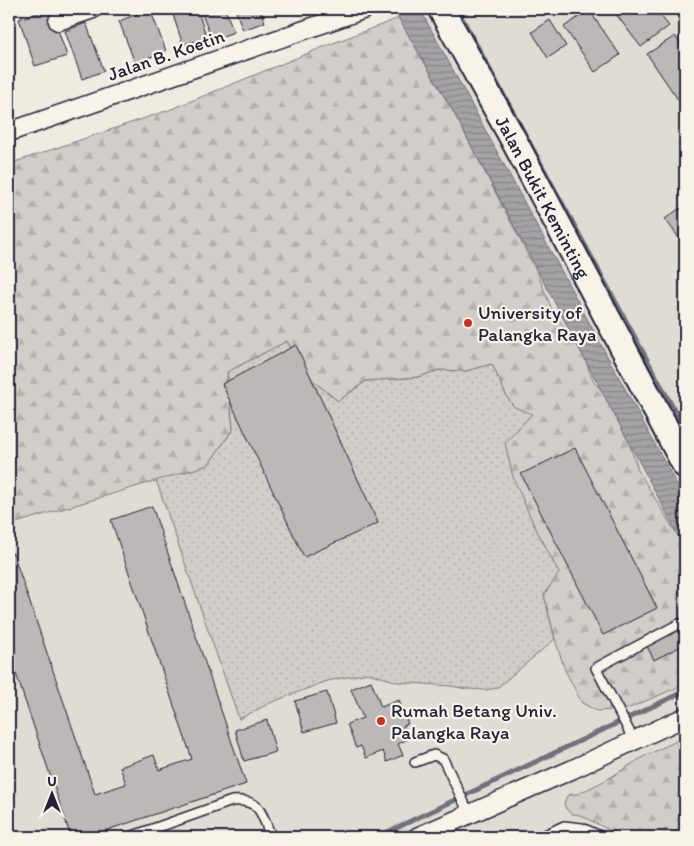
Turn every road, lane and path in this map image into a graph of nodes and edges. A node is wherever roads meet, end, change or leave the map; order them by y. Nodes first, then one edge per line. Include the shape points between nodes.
1 (93, 9) edge
2 (365, 9) edge
3 (441, 9) edge
4 (58, 21) dead end
5 (9, 132) edge
6 (685, 465) edge
7 (679, 624) dead end
8 (685, 717) edge
9 (631, 735) junction
10 (415, 762) dead end
11 (467, 809) junction
12 (130, 837) edge
13 (271, 837) edge
14 (417, 837) edge
15 (541, 837) edge
16 (602, 837) edge

1 - 4 street
2 - 5 street, Jalan B. Koetin
3 - 6 main road, Jalan Bukit Keminting
7 - 9 lane via 596,668
8 - 9 street
9 - 11 street
10 - 11 lane via 434,754 443,759
11 - 14 street
12 - 13 lane via 241,800 261,811
15 - 16 lane via 564,826 582,828

